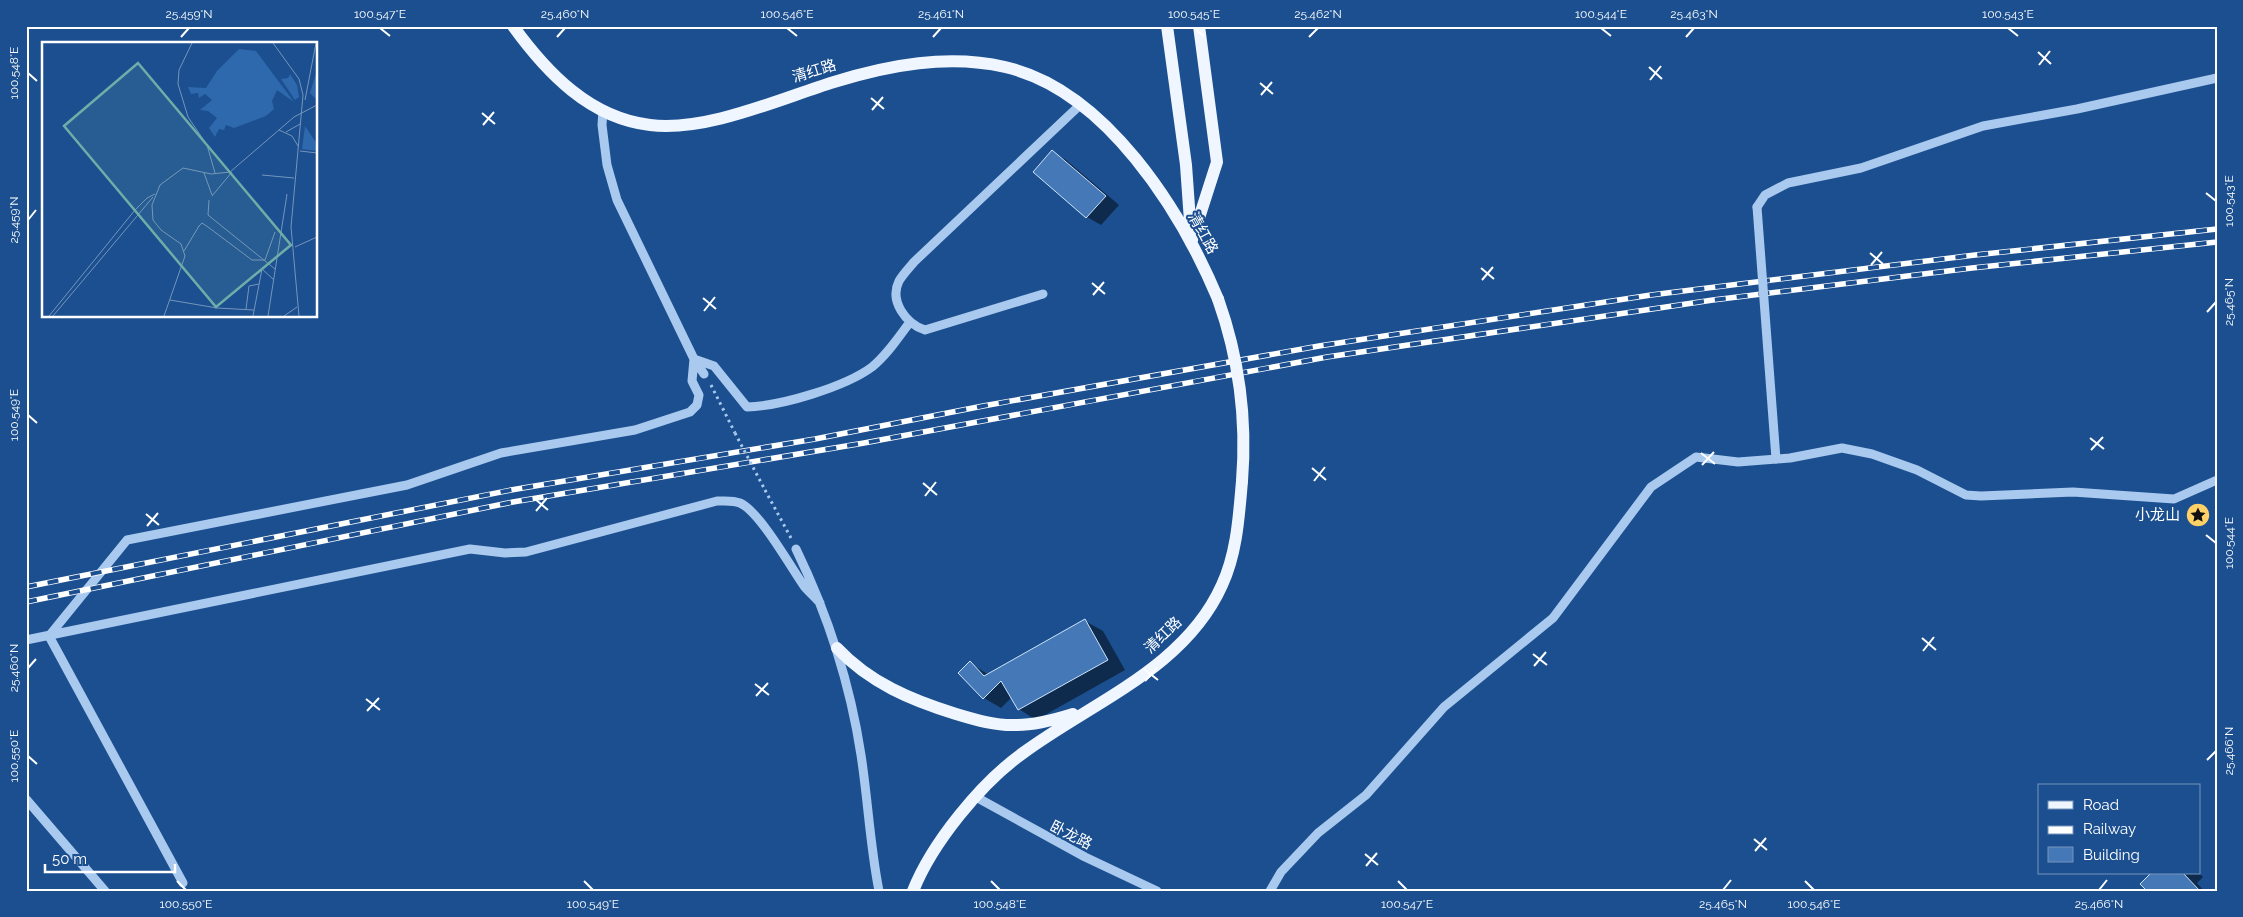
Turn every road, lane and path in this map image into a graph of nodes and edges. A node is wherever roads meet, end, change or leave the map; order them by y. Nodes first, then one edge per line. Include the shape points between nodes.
1 (514, 26) edge
2 (1167, 26) edge
3 (1199, 26) edge
4 (2217, 78) edge
5 (1080, 105) junction
6 (603, 110) junction
7 (1191, 243) junction
8 (1043, 294) dead end
9 (910, 322) junction
10 (694, 359) junction
11 (704, 374) joint
12 (1776, 459) junction
13 (2217, 480) edge
14 (796, 549) joint
15 (820, 602) junction
16 (49, 636) junction
17 (26, 640) edge
18 (837, 648) junction
19 (1103, 702) junction
20 (976, 797) junction
21 (26, 799) edge
22 (183, 883) dead end
23 (105, 891) edge
24 (879, 891) edge
25 (913, 891) edge
26 (1157, 891) edge
27 (1270, 891) edge

1 - 6 main road, 清红路 via 560,81
2 - 7 main road via 1186,165
3 - 7 main road via 1217,162
4 - 12 street, bridge via 1984,126 1861,168 1788,183 1765,195 1757,207
5 - 6 main road, 清红路 via 1022,72 984,63 953,61 871,72 693,125 648,125
5 - 7 main road, 清红路 via 1131,155 1158,190
5 - 9 street via 909,269 899,282 896,297
6 - 10 street via 607,165 617,200
7 - 19 main road, 清红路, bridge via 1218,299 1239,379 1244,440 1242,481 1231,558 1222,585 1188,636 1146,673
8 - 9 street via 925,330 914,327
9 - 10 street via 890,348 862,373 835,386 767,406 747,407 714,366
10 - 11 street
10 - 16 street via 692,381 698,395 697,405 690,412 635,430 501,453 407,486 126,540
11 - 14 path, bridge
12 - 13 street via 1842,448 1872,454 1917,470 1966,495 1981,496 2073,492 2174,499
12 - 27 street via 1738,462 1696,456 1650,487 1553,618 1444,707 1366,796 1318,833 1281,872
14 - 15 street
15 - 16 street via 749,510 734,501 717,501 526,552 470,548
15 - 18 street
16 - 17 street
16 - 22 street
18 - 19 main road via 861,671 892,690 934,707 990,723 1015,726 1045,722
18 - 24 street via 856,722
19 - 20 main road, 清红路 via 1021,754
20 - 25 main road, 清红路 via 938,845
20 - 26 street, 卧龙路 via 1038,833
21 - 23 street

